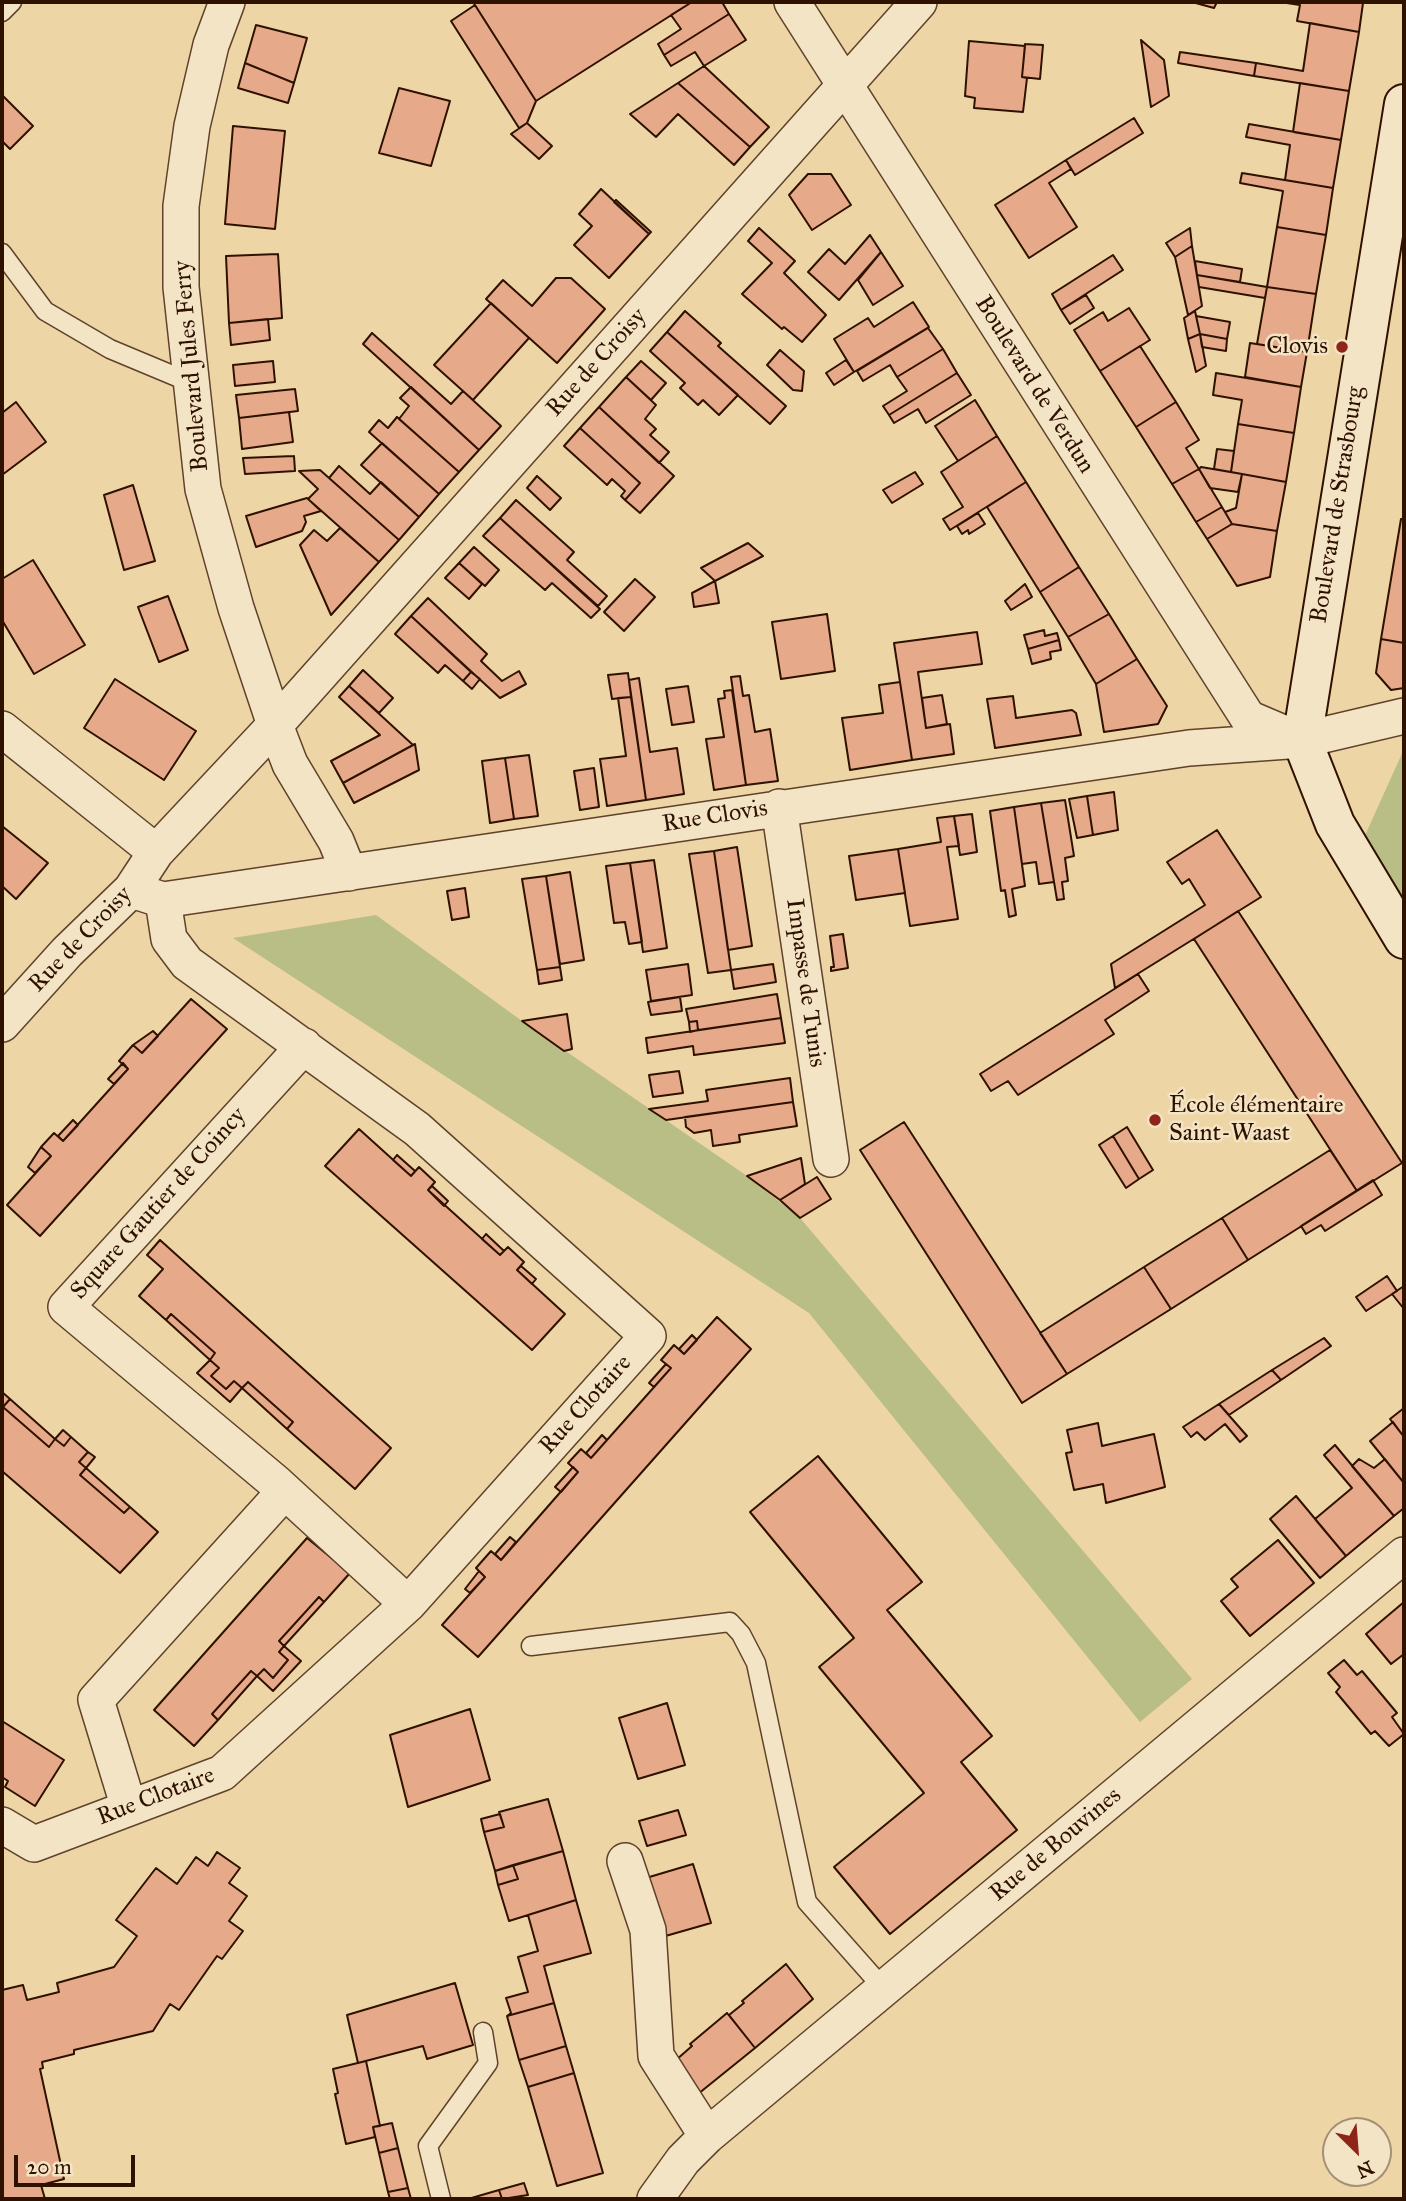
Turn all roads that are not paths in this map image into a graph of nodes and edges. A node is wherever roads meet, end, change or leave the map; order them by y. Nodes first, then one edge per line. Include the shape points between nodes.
1 (12, 2) edge
2 (227, 2) edge
3 (792, 2) edge
4 (919, 2) edge
5 (2, 12) edge
6 (844, 85) junction
7 (1404, 104) edge
8 (2, 253) edge
9 (189, 382) junction
10 (1404, 716) edge
11 (275, 725) junction
12 (2, 729) edge
13 (1301, 740) junction
14 (779, 807) junction
15 (156, 852) junction
16 (349, 873) junction
17 (147, 895) junction
18 (1404, 939) edge
19 (2, 1024) edge
20 (304, 1046) junction
21 (831, 1159) dead end
22 (280, 1486) junction
23 (1404, 1555) edge
24 (408, 1604) junction
25 (531, 1646) dead end
26 (129, 1808) junction
27 (2, 1825) edge
28 (625, 1861) dead end
29 (884, 1989) junction
30 (483, 2032) dead end
31 (695, 2148) junction
32 (441, 2199) edge
33 (655, 2199) edge

1 - 5 lane
2 - 9 street, Boulevard Jules Ferry via 211,45 192,126 181,206 181,287
3 - 6 street, Boulevard de Verdun
4 - 6 street, Rue de Croisy
6 - 11 street, Rue de Croisy
6 - 13 street, Boulevard de Verdun via 1248,718
7 - 13 main road, Boulevard de Strasbourg
8 - 9 lane via 45,311 110,349
9 - 11 street, Boulevard Jules Ferry via 203,489
10 - 13 street, Rue Clovis
11 - 15 street, Rue de Croisy
11 - 16 street via 290,764 336,841
12 - 15 street
13 - 14 street, Rue Clovis via 1189,748
13 - 18 main road via 1335,824
14 - 16 street, Rue Clovis
14 - 21 street, Impasse de Tunis
15 - 17 street, Rue de Croisy
16 - 17 street, Rue Clovis
17 - 19 street, Rue de Croisy via 67,952
17 - 20 street, Rue Clotaire via 169,939 187,962
20 - 22 street, Square Gautier de Coincy via 66,1307
20 - 24 street, Rue Clotaire via 416,1129 648,1336
22 - 24 street, Square Gautier de Coincy
22 - 26 street via 96,1700
23 - 29 street, Rue de Bouvines
24 - 26 street, Rue Clotaire via 222,1773
25 - 29 lane via 730,1622 756,1663 807,1902
26 - 27 street, Rue Clotaire via 34,1844
28 - 31 street via 648,1930 656,2056
29 - 31 street, Rue de Bouvines
30 - 32 lane via 488,2063 428,2146
31 - 33 street, Rue de Bouvines

